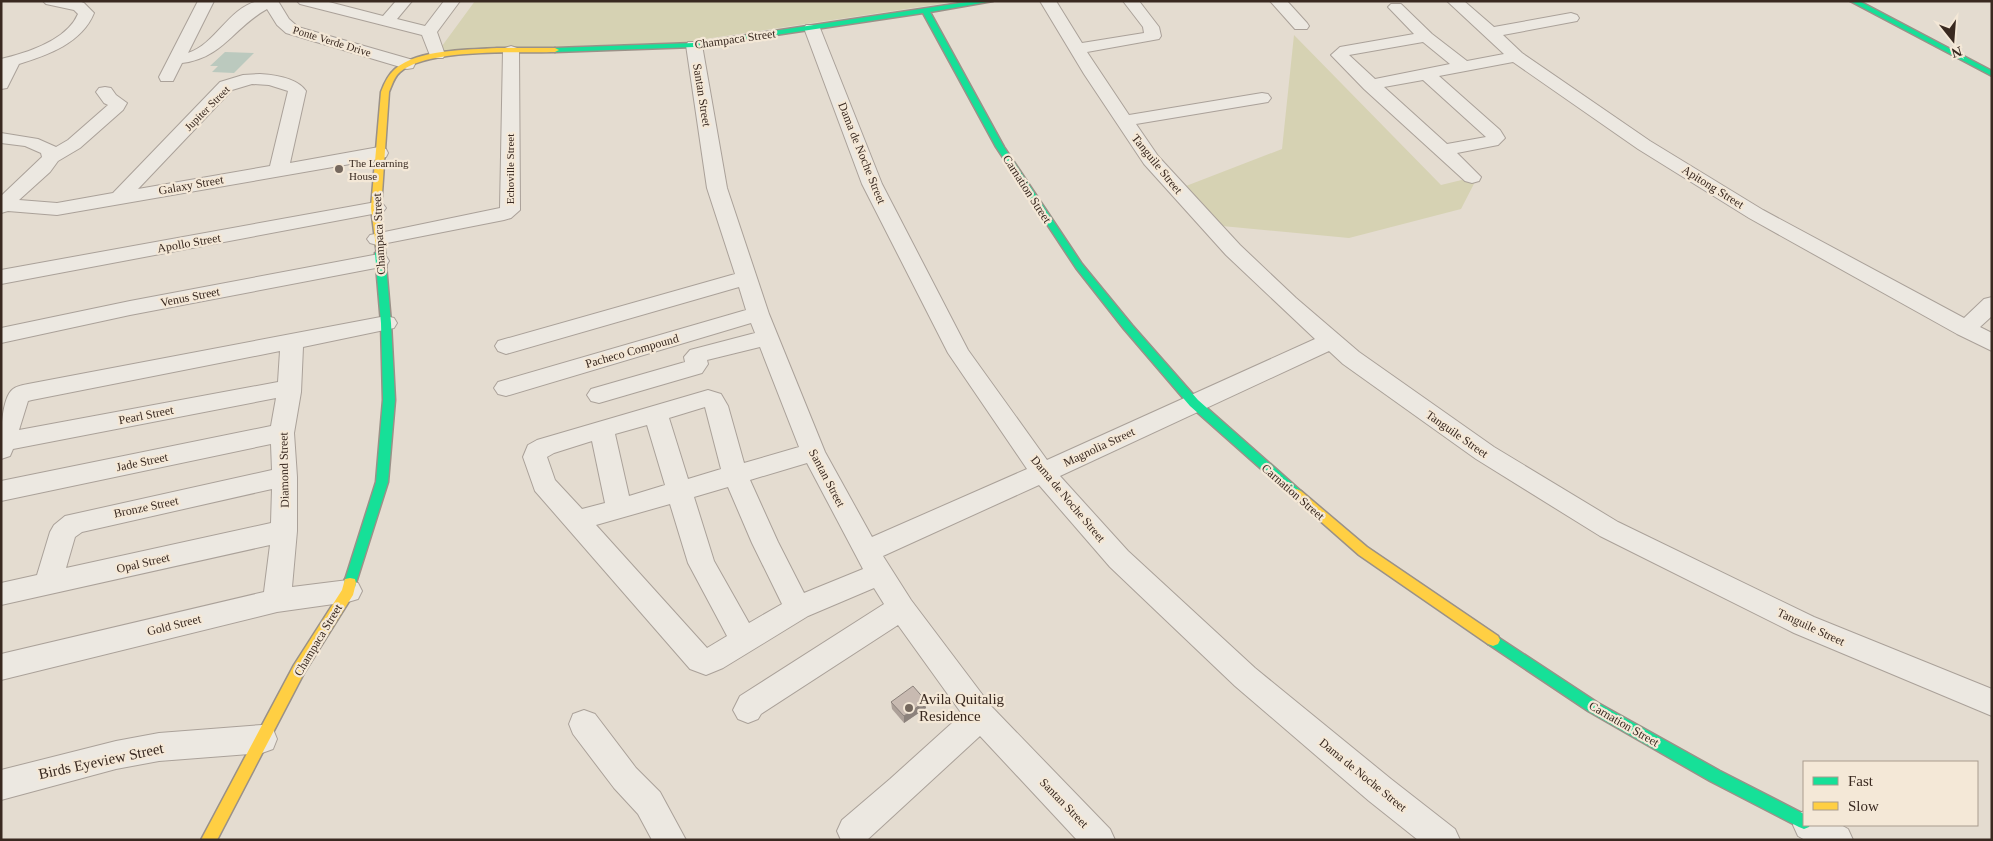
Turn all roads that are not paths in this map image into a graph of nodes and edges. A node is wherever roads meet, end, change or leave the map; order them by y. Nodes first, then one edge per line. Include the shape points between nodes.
1 (51, 1) edge
2 (206, 1) edge
3 (269, 1) edge
4 (298, 1) edge
5 (305, 1) edge
6 (404, 1) edge
7 (452, 1) edge
8 (990, 1) edge
9 (1048, 1) edge
10 (1131, 1) edge
11 (1278, 1) edge
12 (1455, 1) edge
13 (1853, 1) edge
14 (1396, 7) dead end
15 (926, 11) junction
16 (280, 18) junction
17 (1571, 18) dead end
18 (388, 20) junction
19 (1301, 26) dead end
20 (812, 28) junction
21 (429, 32) junction
22 (1490, 33) junction
23 (1426, 37) junction
24 (694, 45) junction
25 (1076, 49) junction
26 (511, 51) junction
27 (437, 55) junction
28 (1516, 56) junction
29 (177, 59) junction
30 (7, 63) edge
31 (407, 64) junction
32 (1464, 67) junction
33 (1992, 74) edge
34 (1428, 75) junction
35 (167, 77) dead end
36 (1, 84) edge
37 (1370, 85) junction
38 (105, 92) dead end
39 (1262, 98) dead end
40 (1124, 121) junction
41 (1, 138) edge
42 (1444, 150) junction
43 (379, 153) junction
44 (51, 157) junction
45 (279, 169) junction
46 (1472, 177) dead end
47 (120, 197) junction
48 (2, 206) edge
49 (376, 208) junction
50 (377, 239) junction
51 (379, 261) junction
52 (1, 277) edge
53 (746, 278) junction
54 (1992, 304) edge
55 (758, 314) junction
56 (386, 323) junction
57 (1965, 329) junction
58 (1, 336) edge
59 (767, 338) junction
60 (292, 341) junction
61 (1330, 341) junction
62 (1992, 343) edge
63 (506, 346) dead end
64 (288, 388) junction
65 (506, 388) dead end
66 (599, 395) dead end
67 (1194, 403) junction
68 (656, 414) junction
69 (602, 431) junction
70 (282, 433) junction
71 (3, 446) edge
72 (813, 452) junction
73 (1043, 473) junction
74 (735, 475) junction
75 (285, 477) junction
76 (1, 491) edge
77 (678, 491) junction
78 (619, 508) junction
79 (577, 521) junction
80 (284, 531) junction
81 (873, 563) junction
82 (47, 584) junction
83 (348, 591) junction
84 (1, 594) edge
85 (277, 600) junction
86 (798, 608) junction
87 (901, 608) junction
88 (744, 640) junction
89 (1, 668) edge
90 (1992, 704) edge
91 (748, 710) dead end
92 (981, 716) junction
93 (584, 724) dead end
94 (262, 739) junction
95 (1, 785) edge
96 (1803, 821) edge
97 (1811, 826) edge
98 (853, 831) dead end
99 (210, 840) edge
100 (670, 840) edge
101 (1099, 840) edge
102 (1444, 840) edge
103 (1837, 840) edge

1 - 30 street via 79,6 86,13 78,28 51,46
2 - 29 street
3 - 16 street, Ponte Verde Drive
3 - 29 street via 244,16 207,52
4 - 16 street
5 - 18 street
6 - 18 street
7 - 21 street
8 - 15 street, Champaca Street
9 - 25 street, Tanguile Street
10 - 25 street via 1151,27 1153,36
11 - 19 street
12 - 22 street, Apitong Street
13 - 33 street
14 - 23 street
15 - 20 street, Champaca Street
15 - 67 street, Carnation Street via 1000,147 1050,226 1116,312
16 - 31 street, Ponte Verde Drive via 297,31
17 - 22 street
18 - 21 street
20 - 24 street, Champaca Street
20 - 73 street, Dama de Noche Street via 872,184 959,353
21 - 27 street
22 - 28 street, Apitong Street
23 - 32 street
23 - 37 street via 1340,52 1339,55
24 - 26 street, Champaca Street
24 - 53 street, Santan Street via 717,188
25 - 40 street, Tanguile Street
26 - 27 street, Champaca Street
26 - 50 street, Echoville Street via 510,210 504,214
27 - 31 street, Champaca Street
28 - 32 street
28 - 57 street, Apitong Street via 1644,145 1756,214
29 - 35 street
30 - 36 street
31 - 43 street, Champaca Street via 392,74 386,85
32 - 34 street
34 - 37 street
34 - 42 street via 1496,138
37 - 42 street
38 - 44 street via 118,103 117,106 74,144
39 - 40 street
40 - 61 street, Tanguile Street via 1151,160 1214,230
41 - 44 street via 18,138 42,146 49,150
42 - 46 street
43 - 45 street, Galaxy Street
43 - 49 street, Champaca Street
44 - 48 street
45 - 47 street, Galaxy Street
45 - 47 street, Jupiter Street via 297,92 295,88 281,83 244,79 226,86
47 - 48 street, Galaxy Street via 57,209
49 - 50 street, Champaca Street
49 - 52 street, Apollo Street
50 - 51 street, Champaca Street
51 - 56 street, Champaca Street
51 - 58 street, Venus Street
53 - 55 street, Santan Street
53 - 63 street
54 - 57 street
55 - 59 street, Santan Street
55 - 65 street, Pacheco Compound
56 - 60 street
56 - 83 street, Champaca Street via 389,400 382,482
57 - 62 street, Apitong Street
59 - 66 street via 698,355 697,364 689,369
59 - 72 street, Santan Street
60 - 64 street, Diamond Street
60 - 71 street via 28,392 17,399
61 - 67 street, Magnolia Street
61 - 90 street, Tanguile Street via 1485,453 1609,529 1804,625
64 - 70 street, Diamond Street
64 - 71 street, Pearl Street
67 - 73 street, Magnolia Street
67 - 96 street, Carnation Street via 1363,551 1434,601 1593,707
68 - 69 street
68 - 74 street via 708,398 713,400
68 - 77 street
69 - 78 street
69 - 79 street via 546,446 537,451 535,457 544,484
70 - 75 street, Diamond Street
70 - 76 street, Jade Street
72 - 74 street
72 - 81 street, Santan Street
73 - 81 street, Magnolia Street
73 - 102 street, Dama de Noche Street via 1118,558 1245,677
74 - 77 street
74 - 86 street
75 - 80 street, Diamond Street
75 - 82 street, Bronze Street via 74,523 63,532
77 - 78 street
77 - 88 street via 700,564
78 - 79 street
79 - 88 street, Magnolia Street via 700,660 713,659
80 - 82 street, Opal Street
80 - 85 street, Diamond Street
81 - 86 street, Magnolia Street
81 - 87 street, Santan Street
82 - 84 street, Opal Street
83 - 85 street, Gold Street
83 - 94 street, Champaca Street via 299,669
85 - 89 street, Gold Street
86 - 88 street, Magnolia Street
87 - 91 street via 750,705
87 - 92 street, Santan Street
92 - 98 street
92 - 101 street, Santan Street
93 - 100 street via 625,778 649,803
94 - 95 street, Birds Eyeview Street via 159,747
94 - 99 street, Champaca Street
97 - 103 street

